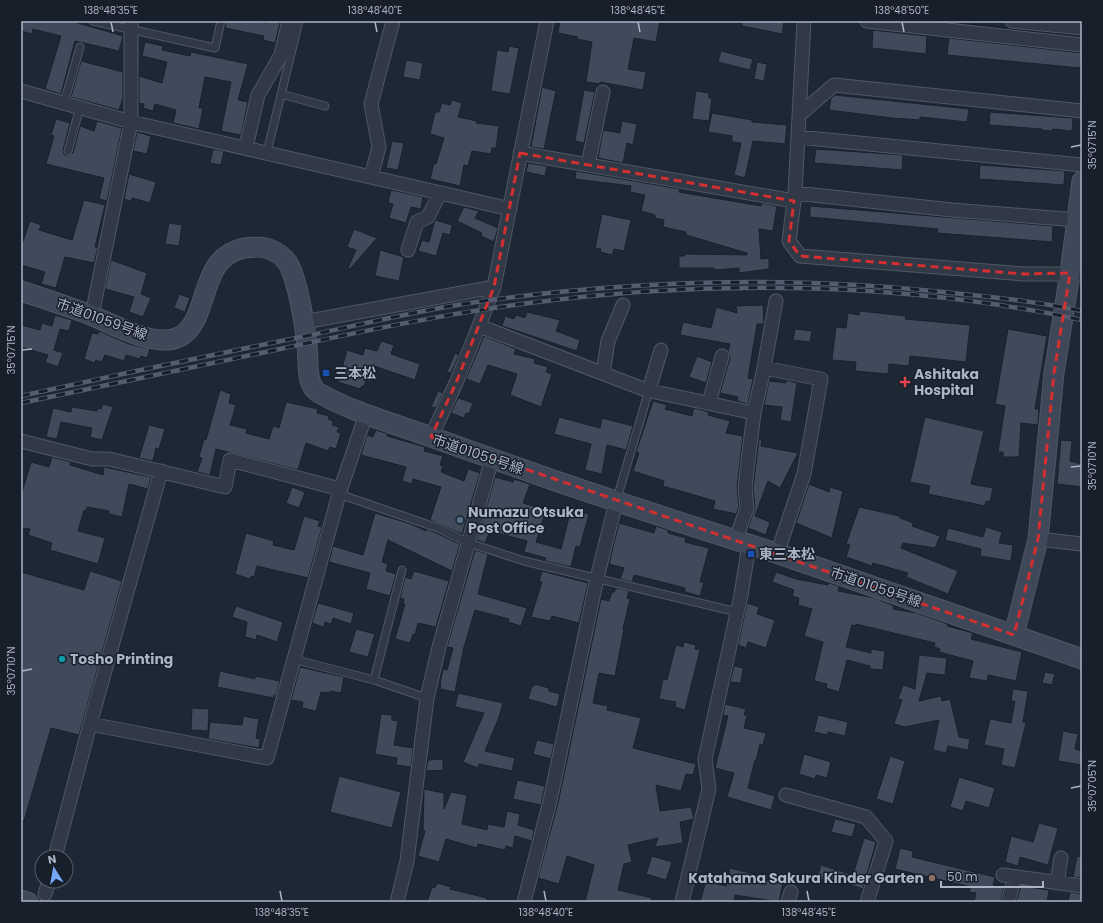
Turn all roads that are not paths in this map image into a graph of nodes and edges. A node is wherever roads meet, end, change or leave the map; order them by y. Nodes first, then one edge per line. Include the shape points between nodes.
1 (93, 21) edge
2 (221, 21) edge
3 (289, 21) edge
4 (299, 21) edge
5 (392, 21) edge
6 (547, 21) edge
7 (804, 21) edge
8 (867, 21) edge
9 (1012, 21) edge
10 (131, 25) edge
11 (1082, 28) edge
12 (1082, 45) edge
13 (80, 47) dead end
14 (21, 91) edge
15 (603, 92) dead end
16 (281, 94) junction
17 (64, 103) junction
18 (325, 106) dead end
19 (80, 107) junction
20 (1082, 110) edge
21 (799, 115) junction
22 (131, 122) junction
23 (798, 137) junction
24 (246, 147) junction
25 (68, 151) dead end
26 (267, 152) junction
27 (520, 153) junction
28 (588, 165) junction
29 (1082, 165) edge
30 (371, 177) junction
31 (1082, 181) edge
32 (440, 193) junction
33 (794, 197) junction
34 (510, 209) junction
35 (1078, 224) edge
36 (408, 250) dead end
37 (1076, 273) edge
38 (494, 287) junction
39 (21, 291) edge
40 (776, 301) dead end
41 (623, 305) dead end
42 (92, 316) junction
43 (304, 322) junction
44 (479, 326) junction
45 (661, 350) dead end
46 (722, 356) dead end
47 (764, 368) junction
48 (603, 373) junction
49 (649, 390) junction
50 (709, 403) junction
51 (754, 413) junction
52 (366, 414) junction
53 (431, 437) junction
54 (21, 441) edge
55 (492, 459) junction
56 (161, 471) junction
57 (340, 492) junction
58 (616, 502) junction
59 (1038, 539) junction
60 (469, 543) junction
61 (742, 543) junction
62 (1082, 544) edge
63 (777, 554) junction
64 (402, 570) dead end
65 (597, 578) junction
66 (737, 612) junction
67 (1014, 635) junction
68 (293, 659) junction
69 (1082, 659) edge
70 (374, 680) junction
71 (427, 698) junction
72 (90, 724) junction
73 (786, 795) dead end
74 (57, 849) edge
75 (1060, 858) dead end
76 (1057, 883) junction
77 (1082, 886) edge
78 (47, 889) edge
79 (46, 894) dead end
80 (21, 900) edge
81 (1008, 901) edge
82 (28, 902) edge
83 (397, 902) edge
84 (524, 902) edge
85 (682, 902) edge
86 (867, 902) edge

1 - 10 lane
2 - 10 lane via 215,48
3 - 24 street via 281,55 258,95
4 - 16 lane
5 - 30 street via 371,104 379,147
6 - 27 street
7 - 21 street
8 - 12 street
9 - 11 street
10 - 22 street
13 - 17 lane
14 - 17 street
15 - 28 street
16 - 18 lane
16 - 26 lane
17 - 19 street
19 - 22 street
19 - 25 lane
20 - 21 street via 834,85
21 - 23 street
22 - 24 street
22 - 42 street
23 - 29 street
23 - 33 street
24 - 26 street
26 - 30 street
27 - 28 street
27 - 34 street
28 - 33 street
30 - 32 street
31 - 35 street
32 - 34 street
32 - 36 street via 428,217 417,222
33 - 35 street via 952,210
33 - 37 street via 790,241 800,256 1024,274
34 - 38 street
35 - 37 street
37 - 59 street via 1054,373
38 - 43 street
38 - 44 street
39 - 42 street, 市道01059号線
40 - 47 street
41 - 48 street via 608,341
42 - 43 street, 市道01059号線 via 152,338 165,340 182,335 193,323 209,281 221,260 238,250 260,247 277,253 288,264
43 - 52 street, 市道01059号線 via 310,382 315,391
44 - 48 street
44 - 53 street
45 - 49 street
46 - 50 street
47 - 51 street
47 - 63 street via 821,379 804,474
48 - 49 street
49 - 50 street
49 - 58 lane
50 - 51 street
51 - 61 street via 745,488 747,508
52 - 53 street, 市道01059号線
52 - 57 street
53 - 55 street, 市道01059号線
54 - 56 street via 92,459 109,459
55 - 58 street, 市道01059号線
55 - 60 street
56 - 57 street via 225,487 230,460
56 - 72 street
57 - 60 lane via 438,528
57 - 68 street
58 - 61 street, 市道01059号線
58 - 65 street
59 - 62 street
59 - 67 street
60 - 65 lane via 524,561
60 - 71 street
61 - 63 street, 市道01059号線
61 - 66 street
63 - 67 street, 市道01059号線
64 - 70 lane
65 - 66 lane
65 - 84 street via 550,801
66 - 85 street via 705,759 709,789
67 - 69 street, 市道01059号線
68 - 70 lane
68 - 72 street via 267,758
70 - 71 lane
71 - 83 street via 407,861
72 - 74 street
73 - 86 street via 866,817 886,841
75 - 76 street
76 - 77 street
76 - 81 street via 1009,876
78 - 79 street
80 - 82 street

